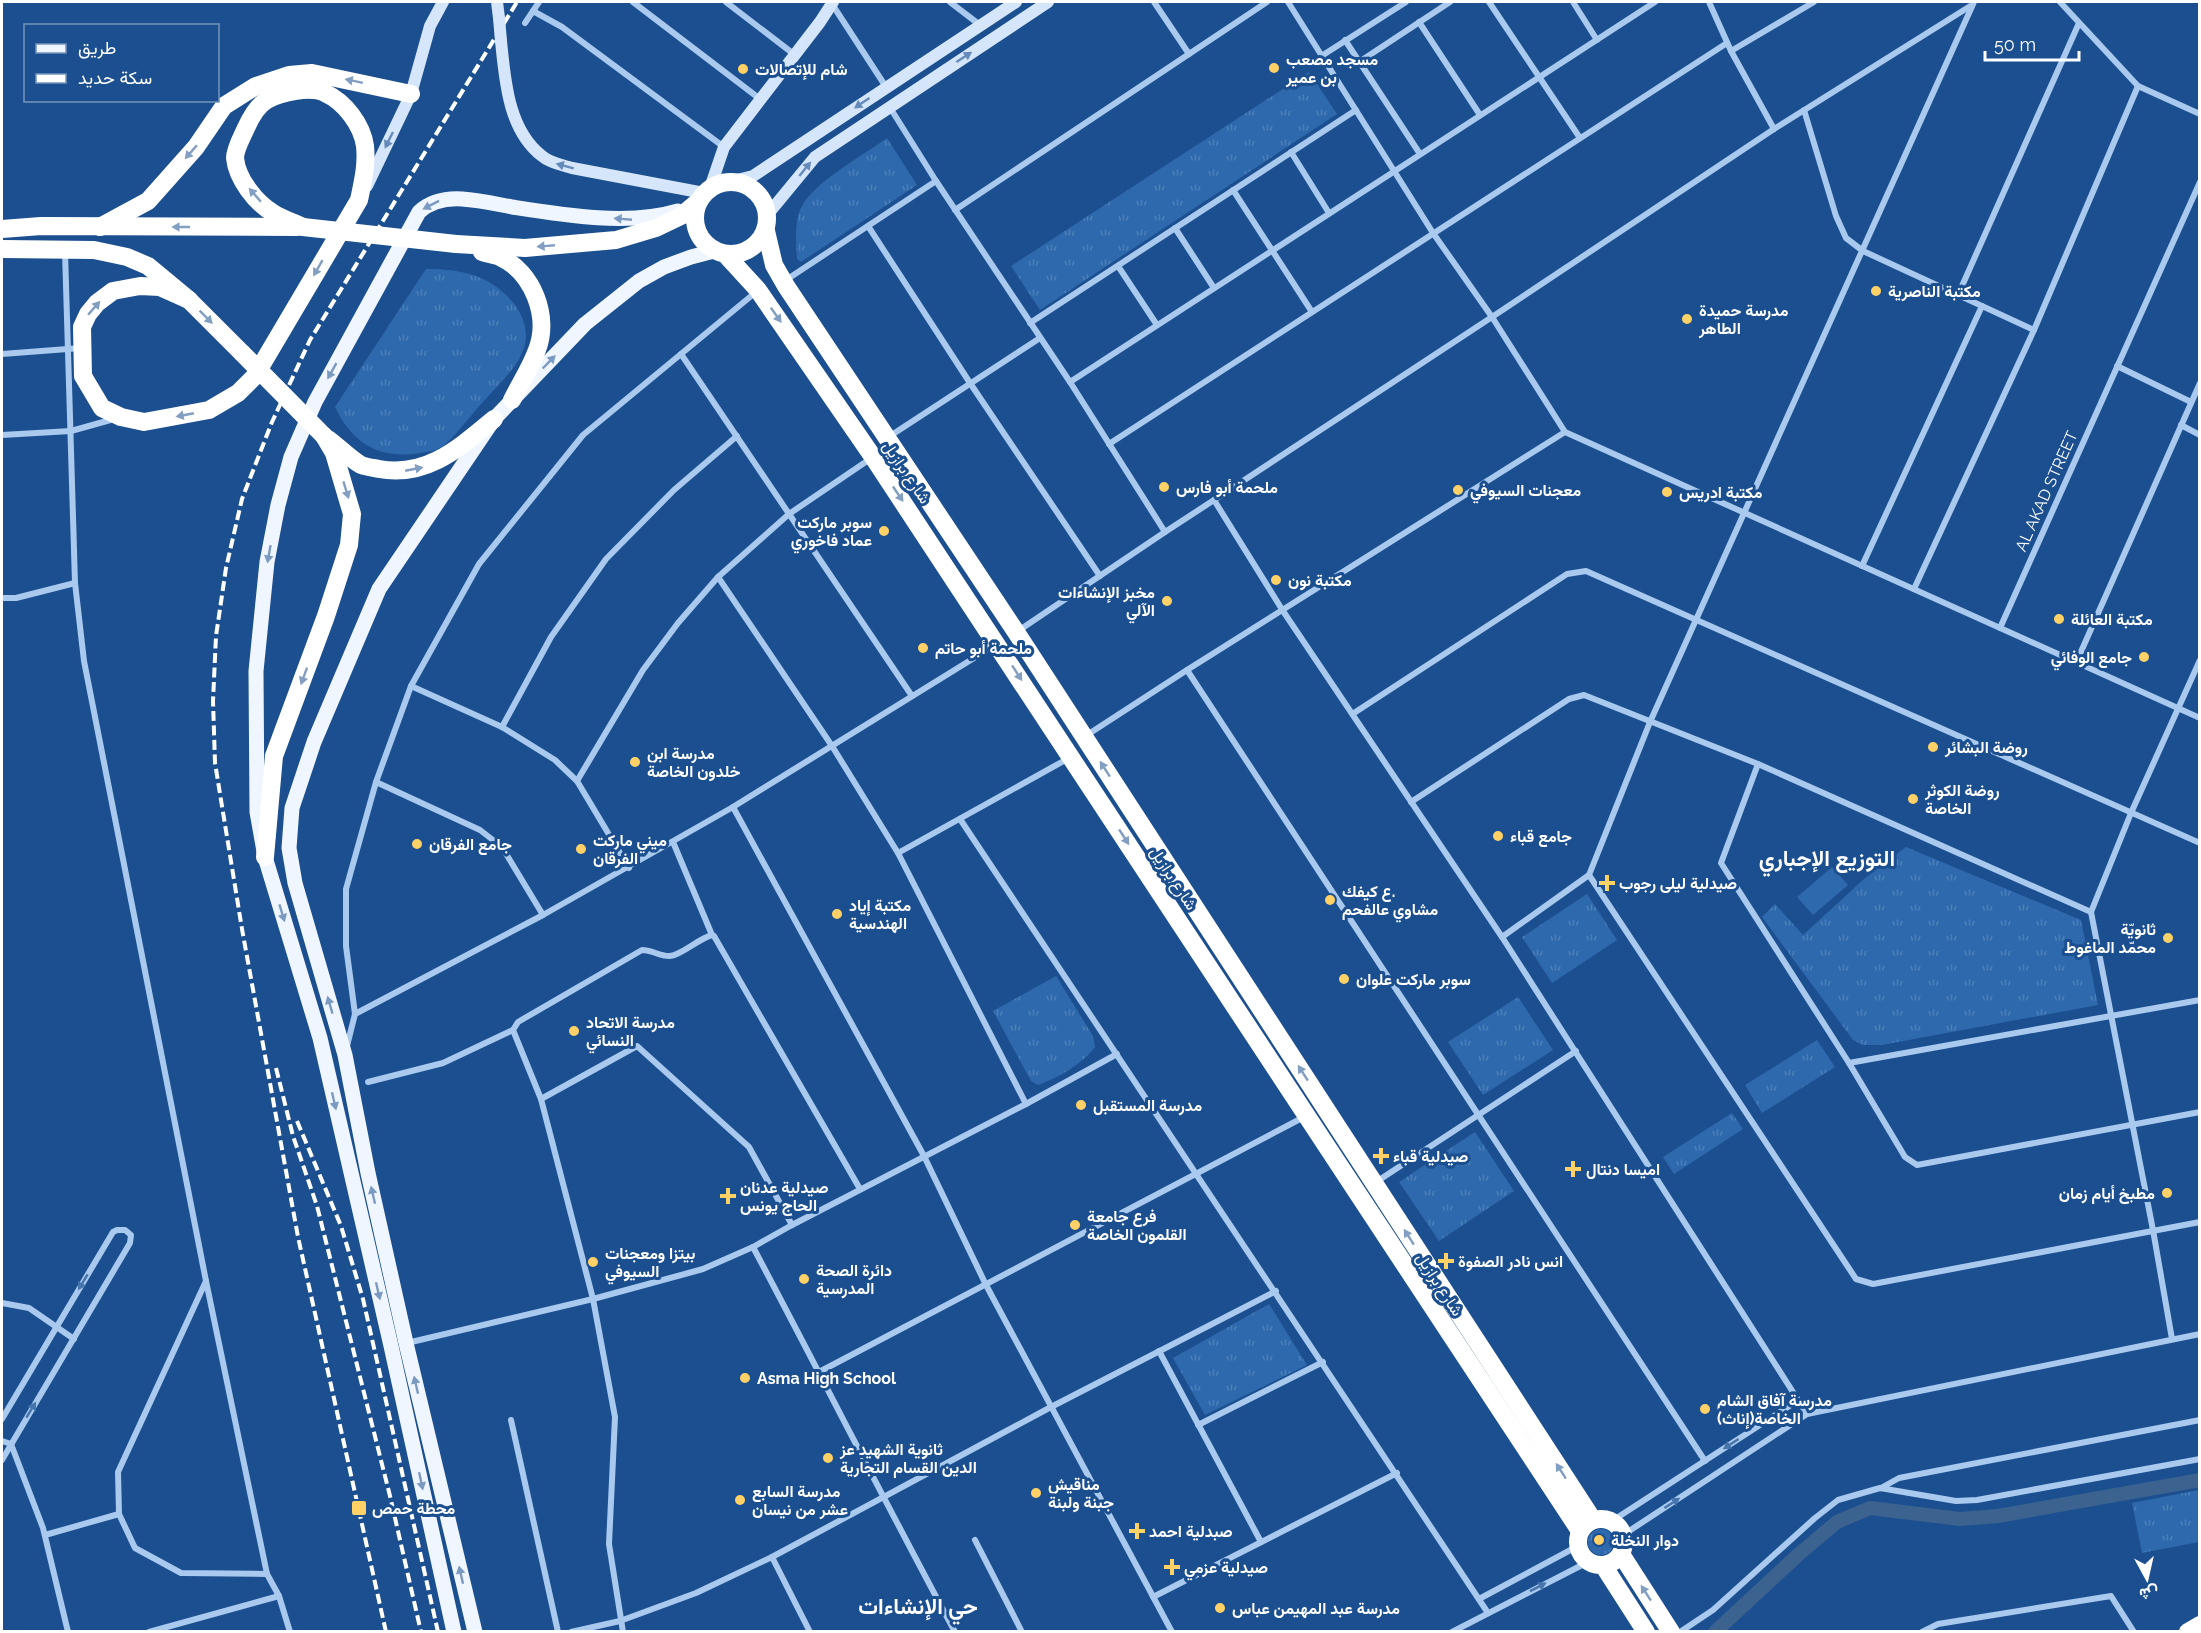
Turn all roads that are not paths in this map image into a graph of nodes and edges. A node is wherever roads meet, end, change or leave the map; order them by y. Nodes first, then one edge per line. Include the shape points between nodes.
1 (443, 2) edge
2 (497, 2) edge
3 (539, 2) edge
4 (633, 2) edge
5 (726, 2) edge
6 (832, 2) edge
7 (950, 2) edge
8 (1016, 2) edge
9 (1048, 2) edge
10 (1154, 2) edge
11 (1267, 2) edge
12 (1288, 2) edge
13 (1406, 2) edge
14 (1450, 2) edge
15 (1489, 2) edge
16 (1573, 2) edge
17 (1655, 2) edge
18 (1709, 2) edge
19 (1814, 2) edge
20 (1975, 2) edge
21 (2060, 2) edge
22 (533, 11) junction
23 (1419, 22) junction
24 (525, 23) dead end
25 (2079, 23) junction
26 (980, 25) junction
27 (1346, 40) junction
28 (1597, 40) junction
29 (1727, 43) junction
30 (1731, 51) junction
31 (1189, 54) junction
32 (795, 55) junction
33 (1323, 55) junction
34 (1359, 62) junction
35 (1540, 76) junction
36 (2138, 86) junction
37 (886, 87) junction
38 (411, 94) junction
39 (760, 99) junction
40 (889, 106) junction
41 (1356, 110) junction
42 (1804, 110) junction
43 (2199, 114) edge
44 (1480, 115) junction
45 (1774, 129) junction
46 (1580, 138) junction
47 (724, 147) junction
48 (1291, 152) junction
49 (1420, 154) junction
50 (1395, 171) junction
51 (734, 182) junction
52 (936, 182) junction
53 (2199, 182) edge
54 (1233, 190) junction
55 (704, 194) junction
56 (359, 200) junction
57 (955, 210) junction
58 (1329, 213) junction
59 (767, 223) junction
60 (868, 226) junction
61 (100, 227) junction
62 (303, 227) junction
63 (1175, 228) junction
64 (2, 229) edge
65 (1433, 233) junction
66 (456, 244) junction
67 (2, 249) edge
68 (65, 249) junction
69 (1272, 250) junction
70 (1863, 251) junction
71 (720, 253) junction
72 (1118, 266) junction
73 (783, 281) junction
74 (1215, 288) junction
75 (758, 290) junction
76 (1958, 295) junction
77 (189, 300) junction
78 (1982, 306) junction
79 (1312, 312) junction
80 (1492, 317) junction
81 (1030, 323) junction
82 (1157, 325) junction
83 (2034, 330) junction
84 (1040, 338) junction
85 (75, 349) junction
86 (2, 354) edge
87 (681, 354) junction
88 (2117, 366) junction
89 (1070, 382) junction
90 (970, 383) junction
91 (2199, 383) edge
92 (512, 400) junction
93 (2191, 402) junction
94 (120, 417) junction
95 (495, 419) junction
96 (2181, 425) junction
97 (70, 431) junction
98 (1565, 432) junction
99 (2, 435) edge
100 (2199, 435) edge
101 (324, 436) junction
102 (737, 436) junction
103 (886, 438) junction
104 (1109, 444) junction
105 (873, 457) junction
106 (1214, 500) junction
107 (789, 514) junction
108 (1745, 514) junction
109 (1165, 532) junction
110 (1862, 566) junction
111 (1100, 576) junction
112 (718, 577) junction
113 (75, 583) junction
114 (1914, 589) junction
115 (2, 598) edge
116 (1283, 611) junction
117 (1697, 620) junction
118 (2000, 628) junction
119 (1016, 632) junction
120 (998, 644) junction
121 (2199, 660) edge
122 (2076, 663) junction
123 (1187, 670) junction
124 (411, 686) junction
125 (912, 696) junction
126 (2178, 708) junction
127 (1354, 713) junction
128 (2199, 718) edge
129 (1650, 722) junction
130 (502, 727) junction
131 (1084, 737) junction
132 (832, 746) junction
133 (1072, 756) junction
134 (1758, 764) junction
135 (577, 781) junction
136 (376, 782) junction
137 (1411, 802) junction
138 (733, 807) junction
139 (2131, 813) junction
140 (960, 819) junction
141 (673, 842) junction
142 (2199, 843) edge
143 (898, 853) junction
144 (266, 857) junction
145 (629, 868) junction
146 (1589, 875) junction
147 (2091, 912) junction
148 (543, 915) junction
149 (711, 935) junction
150 (1502, 937) junction
151 (2199, 1000) edge
152 (355, 1014) junction
153 (2110, 1018) junction
154 (513, 1030) junction
155 (1576, 1051) junction
156 (1117, 1054) junction
157 (345, 1055) junction
158 (1849, 1063) junction
159 (368, 1082) dead end
160 (541, 1099) junction
161 (1026, 1104) junction
162 (2199, 1112) edge
163 (1479, 1113) junction
164 (1306, 1116) junction
165 (2132, 1124) junction
166 (924, 1156) junction
167 (1196, 1172) junction
168 (1375, 1183) junction
169 (860, 1189) junction
170 (2199, 1222) edge
171 (792, 1225) junction
172 (2153, 1230) junction
173 (753, 1247) junction
174 (206, 1281) junction
175 (986, 1285) junction
176 (1276, 1291) junction
177 (593, 1299) junction
178 (2, 1303) edge
179 (56, 1327) junction
180 (2199, 1334) edge
181 (74, 1339) junction
182 (2172, 1339) junction
183 (406, 1343) junction
184 (1159, 1351) junction
185 (1323, 1362) junction
186 (819, 1372) junction
187 (1797, 1401) junction
188 (1051, 1407) junction
189 (1807, 1414) junction
190 (2, 1419) edge
191 (511, 1420) dead end
192 (2199, 1420) edge
193 (1198, 1425) junction
194 (2, 1441) edge
195 (11, 1444) junction
196 (2199, 1459) edge
197 (2, 1460) edge
198 (1705, 1461) junction
199 (1397, 1473) junction
200 (1880, 1488) junction
201 (883, 1499) junction
202 (119, 1514) junction
203 (1618, 1528) junction
204 (1583, 1532) junction
205 (45, 1535) junction
206 (975, 1540) dead end
207 (1261, 1542) junction
208 (1621, 1554) junction
209 (772, 1557) junction
210 (1595, 1563) junction
211 (267, 1574) junction
212 (279, 1596) junction
213 (1153, 1597) junction
214 (1479, 1599) junction
215 (1488, 1613) junction
216 (620, 1621) junction
217 (2199, 1625) edge
218 (68, 1632) edge
219 (149, 1632) edge
220 (290, 1632) edge
221 (454, 1632) edge
222 (475, 1632) edge
223 (558, 1632) edge
224 (571, 1632) edge
225 (623, 1632) edge
226 (810, 1632) edge
227 (955, 1632) edge
228 (1022, 1632) edge
229 (1172, 1632) edge
230 (1452, 1632) edge
231 (1646, 1632) edge
232 (1671, 1632) edge
233 (1680, 1632) edge
234 (1922, 1632) edge
235 (2134, 1632) edge
236 (2188, 1632) edge

1 - 38 main road via 430,26
55 -> 2 main road, bridge via 572,168 542,156 521,132 510,104
3 - 22 street
4 - 39 street
5 - 32 street
6 - 32 main road
6 - 37 street
7 - 26 street
8 - 26 main road
40 -> 9 main road
10 - 31 street
11 - 31 street
12 - 33 street
13 - 27 street
14 - 23 street
15 - 35 street
16 - 28 street
17 - 28 street
18 - 29 street
19 - 30 street
20 - 42 street
20 - 70 street
21 - 25 street
22 - 24 street
22 - 47 street via 562,27
23 - 34 street
23 - 44 street
25 - 36 street
25 - 76 street
26 - 37 main road
27 - 33 street
27 - 34 street
28 - 35 street
29 - 30 street
29 - 46 street
30 - 45 street
31 - 57 street
32 - 39 main road
33 - 41 street
34 - 49 street
35 - 44 street
35 - 46 street
36 - 43 street
36 - 83 street
37 -> 51 main road via 753,176
38 -> 56 main road
38 -> 61 highway via 312,73 290,75 256,86 224,106 196,147 148,201
39 - 47 main road
40 - 52 street
59 -> 40 main road via 815,157
41 - 48 street
41 - 50 street
42 - 45 street
42 - 70 street via 1836,216 1846,238
44 - 49 street
45 - 80 street
46 - 65 street
47 - 55 main road
48 - 54 street
48 - 58 street
49 - 50 street
50 - 58 street
50 - 65 street
51 - 55 highway via 721,183
51 - 59 highway via 757,192 764,202
52 - 57 street
52 - 60 street
53 - 88 street, AL AKAD STREET
54 - 63 street
54 - 69 street
55 -> 66 highway via 681,216 616,240 525,248
55 - 71 highway via 694,214 696,229 703,242
55 -> 144 main road via 682,210 635,220 544,212 462,199 441,200 419,212 315,402 291,457 278,505 267,562 256,671 257,812
62 -> 56 highway via 272,213 240,177 235,157 241,137 250,118 267,100 298,90 324,92 346,107 364,144 366,170
56 -> 94 highway via 255,376 238,393 209,410 144,422
57 - 81 street
58 - 69 street
59 - 71 highway via 759,242 750,250
59 - 73 highway, شارع برازيل via 774,266
60 - 73 street
60 - 90 street
62 -> 61 highway
61 - 64 highway
62 - 66 highway, bridge
63 - 72 street
63 - 74 street
65 - 79 street
65 - 80 street
66 - 92 highway via 502,258 520,273 538,299 542,324 538,349
67 - 68 highway
68 - 77 highway via 127,257 148,266
68 - 85 street
69 - 74 street
69 - 79 street
70 - 76 street
70 - 108 street
71 - 75 highway, شارع برازيل
92 -> 71 main road via 585,324 639,281 691,256
72 - 81 street
72 - 82 street
73 - 103 highway, شارع برازيل
74 - 82 street
75 - 87 street
75 -> 105 highway, شارع برازيل
76 - 78 street
85 -> 77 highway via 88,314 113,291 160,287
77 -> 101 highway, bridge
78 - 83 street
78 - 110 street
79 - 104 street
80 - 98 street
80 - 106 street
81 - 84 street
82 - 89 street
83 - 114 street
84 - 89 street
84 - 90 street
85 - 86 street
85 - 94 highway via 83,376 102,408
85 - 97 street
87 - 102 street
87 - 124 street via 568,453 479,564
88 - 93 street
88 - 118 street, AL AKAD STREET
89 - 104 street
90 - 103 street
90 - 111 street
91 - 93 street
92 - 95 main road
93 - 96 street
94 - 97 street
101 -> 95 highway via 362,466 411,471 455,451
157 -> 95 main road via 295,883 289,848 292,808 314,742 379,589
96 - 100 street
96 - 122 street
97 - 99 street
97 - 113 street
98 - 108 street
98 - 116 street
101 -> 144 highway via 334,453 352,514 349,545 274,756
102 - 107 street
102 - 130 street via 674,490 606,559 551,637
103 - 119 highway, شارع برازيل
104 - 109 street
105 - 107 street
105 -> 120 highway, شارع برازيل
106 - 109 street
106 - 116 street
107 - 112 street
107 - 125 street
108 - 110 street
108 - 117 street
109 - 111 street
110 - 114 street
111 - 119 street
112 - 132 street
112 - 135 street via 643,670
113 - 115 street
113 - 174 street via 84,661
114 - 118 street
116 - 123 street
116 - 127 street
117 - 127 street via 1586,571 1567,574
117 - 129 street
117 - 139 street
118 - 122 street
119 - 131 highway, شارع برازيل
120 - 125 street
120 -> 133 highway, شارع برازيل
121 - 126 street
122 - 126 street
123 - 131 street
123 - 163 street
124 - 130 street
124 - 136 street
125 - 132 street
126 - 128 street
126 - 139 street
127 - 137 street
129 - 134 street
129 - 137 street via 1584,695 1569,699
129 - 146 street
130 - 135 street via 555,760
168 -> 131 highway, شارع برازيل
132 - 138 street
132 - 143 street
133 - 140 street
133 -> 164 highway, شارع برازيل
134 - 147 street
134 - 158 street via 1721,863
135 - 145 street
136 - 148 street via 480,830 502,847
136 - 152 street via 346,889 345,946
137 - 150 street
138 - 141 street
138 - 166 street
139 - 142 street
139 - 147 street
140 - 143 street
140 - 156 street
141 - 145 street
141 - 149 street
143 - 161 street
144 -> 221 main road via 320,1038
145 - 148 street
146 - 150 street
146 - 172 street via 1857,1279 1873,1284
147 - 153 street
148 - 152 street
149 - 154 street via 676,955 642,950 530,1014
149 - 169 street
150 - 155 street
151 - 153 street
152 - 157 street
153 - 158 street
153 - 165 street
154 - 159 street via 442,1063
154 - 160 street
155 - 163 street
155 - 187 street
156 - 161 street
156 - 167 street
183 -> 157 main road
158 - 165 street via 1905,1157 1917,1165
160 - 171 street via 637,1046 749,1147
160 - 177 street
161 - 166 street
162 - 165 street
163 - 168 street
163 - 198 street
164 - 167 street
164 - 204 highway, شارع برازيل
165 - 172 street
166 - 169 street
166 - 175 street
167 - 175 street
167 - 176 street
204 -> 168 highway, شارع برازيل
169 - 171 street
170 - 172 street
171 - 173 street
172 - 182 street
173 - 177 street via 704,1269
173 - 186 street
174 - 202 street via 118,1472
174 - 211 street
175 - 186 street
175 - 188 street
176 - 184 street
176 - 185 street
177 - 183 street
177 - 216 street via 615,1417 609,1544
178 - 179 street via 29,1308
179 - 181 street
181 -> 179 street via 130,1243 125,1230 113,1232
179 - 190 street
180 - 182 street
195 -> 181 street
182 - 189 street
222 -> 183 main road
184 - 188 street
184 - 193 street
185 - 193 street
185 - 199 street
186 - 201 street
187 - 189 street
187 -> 198 street
188 - 201 street
188 - 213 street
203 -> 189 street
191 - 223 street
192 - 200 street via 1899,1478
193 - 207 street
194 - 195 street
195 - 197 street
195 - 205 street
196 - 200 street via 1977,1500 1956,1501
198 - 203 street
199 - 207 street
199 - 214 street
200 - 233 street via 1838,1500 1713,1610
201 - 209 street
201 - 227 street
202 - 205 street
202 - 211 street via 135,1548 182,1573
203 - 204 highway via 1604,1519
203 - 208 highway via 1624,1546
204 - 210 highway via 1581,1554
204 - 214 street
205 - 218 street
206 - 228 street
207 - 213 street
208 - 210 highway via 1610,1563
232 -> 208 highway
209 - 216 street via 696,1593
209 - 226 street
215 -> 210 street
210 - 231 highway
211 - 212 street
212 - 219 street
212 - 220 street
213 - 229 street
214 - 215 street
215 - 230 street
216 - 224 street
216 - 225 street
217 - 236 highway
234 - 235 street via 1938,1624 2111,1596

